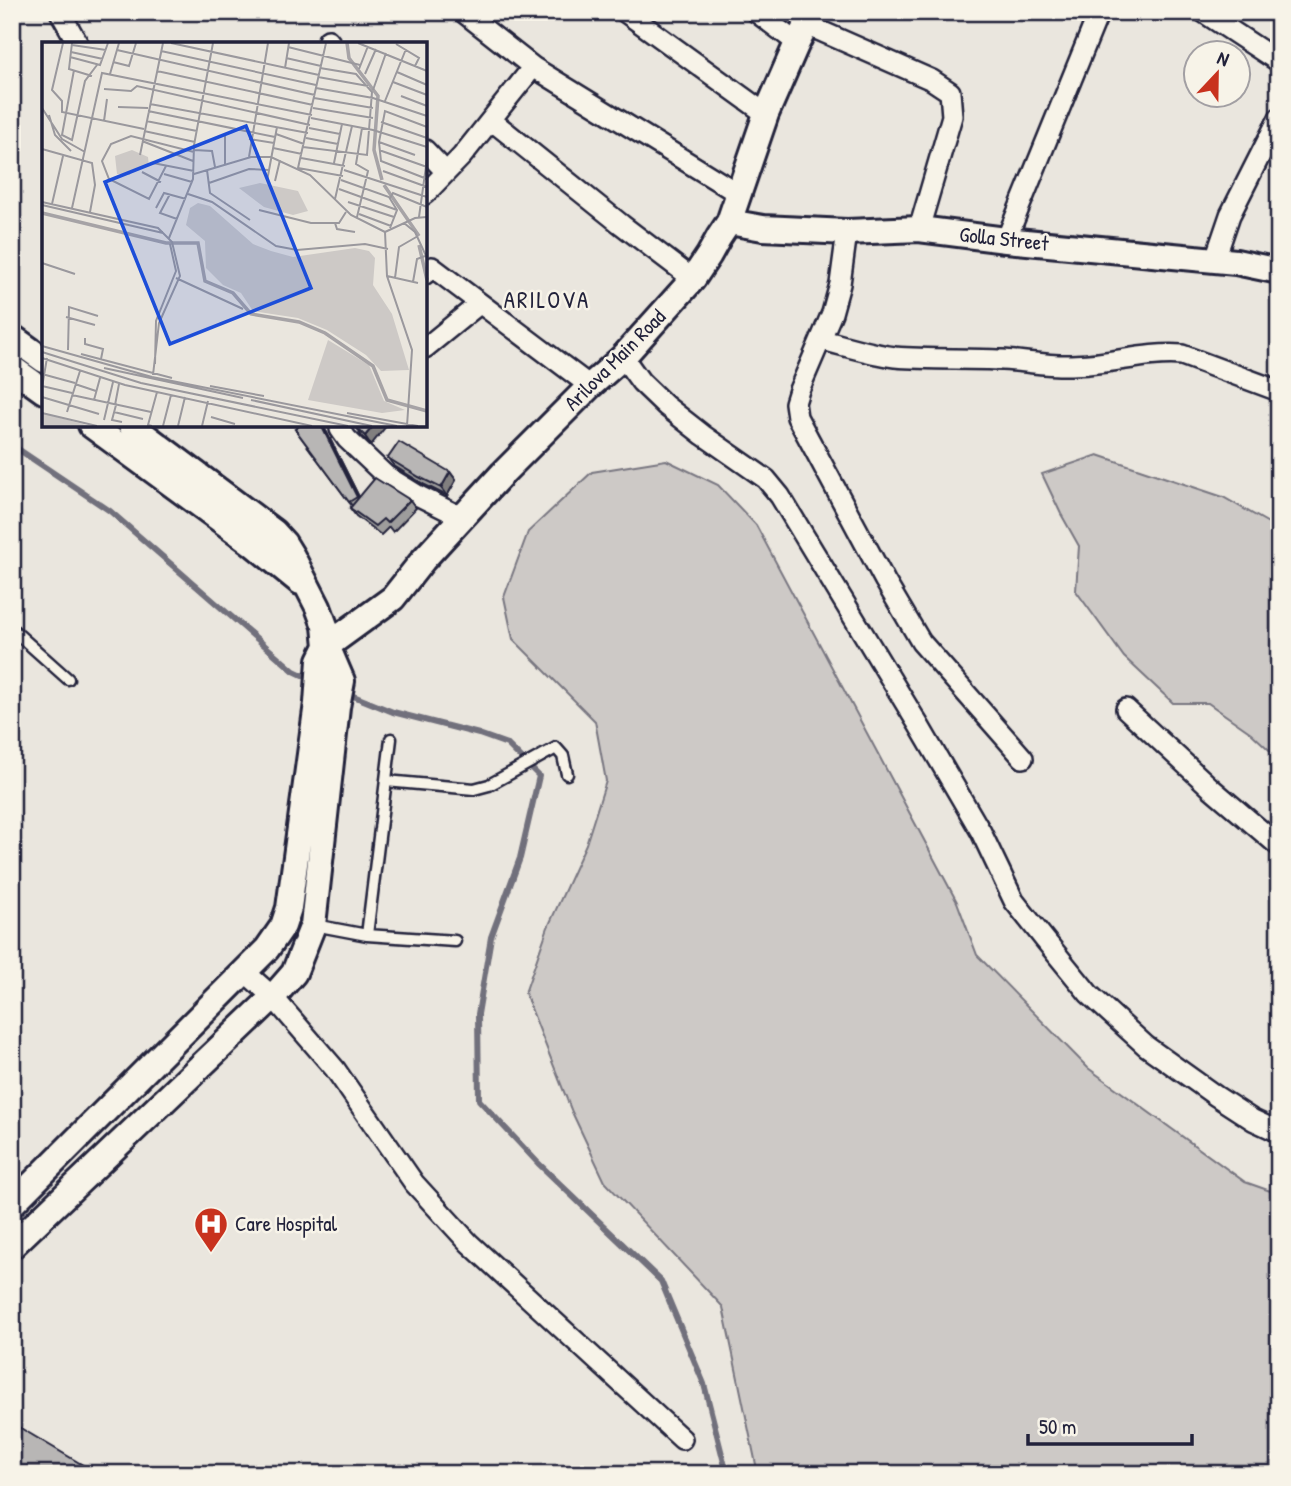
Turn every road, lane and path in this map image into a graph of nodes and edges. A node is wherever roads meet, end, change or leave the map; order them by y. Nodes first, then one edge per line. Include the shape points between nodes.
1 (60, 12) edge
2 (463, 12) edge
3 (625, 12) edge
4 (756, 12) edge
5 (1099, 12) edge
6 (1203, 12) edge
7 (806, 27) edge
8 (77, 42) edge
9 (1279, 62) edge
10 (533, 67) junction
11 (766, 114) junction
12 (491, 120) junction
13 (1278, 120) edge
14 (427, 152) edge
15 (446, 172) junction
16 (427, 192) edge
17 (739, 194) junction
18 (729, 222) junction
19 (919, 229) junction
20 (847, 232) junction
21 (1006, 240) junction
22 (1215, 259) junction
23 (428, 267) edge
24 (1279, 271) edge
25 (693, 279) junction
26 (479, 303) junction
27 (12, 337) edge
28 (822, 340) junction
29 (427, 346) edge
30 (623, 357) junction
31 (42, 359) edge
32 (12, 368) edge
33 (590, 386) junction
34 (42, 390) edge
35 (1279, 391) edge
36 (94, 427) edge
37 (134, 427) edge
38 (340, 427) edge
39 (463, 518) junction
40 (307, 587) junction
41 (12, 629) edge
42 (327, 646) junction
43 (68, 679) dead end
44 (329, 688) junction
45 (1126, 709) dead end
46 (391, 739) dead end
47 (1023, 758) dead end
48 (567, 774) dead end
49 (386, 781) junction
50 (1279, 846) edge
51 (313, 925) junction
52 (367, 935) junction
53 (455, 941) dead end
54 (245, 972) junction
55 (273, 997) junction
56 (1279, 1132) edge
57 (19, 1193) edge
58 (12, 1246) edge
59 (682, 1439) dead end

1 - 8 street
2 - 10 street
3 - 11 street
4 - 7 street
5 - 21 street
6 - 9 street
7 - 11 street, Arilova Main Road
7 - 19 street via 932,80 950,92 952,116
10 - 12 street
10 - 17 street
11 - 17 street, Arilova Main Road
12 - 15 street
12 - 25 street
13 - 22 street via 1230,215
14 - 15 street
15 - 16 street
17 - 18 street, Arilova Main Road
18 - 20 street, Golla Street
18 - 25 street, Arilova Main Road
19 - 20 street, Golla Street
19 - 21 street, Golla Street
20 - 28 street via 840,284
21 - 22 street, Golla Street
22 - 24 street, Golla Street
23 - 26 street
25 - 30 street, Arilova Main Road
26 - 29 street
26 - 33 street
27 - 31 street
28 - 35 street via 896,357 1070,365 1182,355
28 - 47 street via 795,403 804,433 921,642
30 - 33 street, Arilova Main Road
30 - 56 street via 666,406 766,479 780,496 981,832 1014,901 1089,994 1146,1046 1253,1120
32 - 34 street
33 - 39 street, Arilova Main Road
36 - 40 street
37 - 40 street via 274,531
38 - 39 street via 385,475
39 - 42 street, Arilova Main Road via 393,598
40 - 42 street via 325,626
41 - 43 lane
42 - 44 street
44 - 51 street
44 - 54 street via 289,908 283,926
45 - 50 street
46 - 49 lane
48 - 49 lane via 556,748 474,789
49 - 52 lane
51 - 52 lane
51 - 55 street via 295,973
52 - 53 lane
54 - 55 street
54 - 57 street
55 - 58 street
55 - 59 street via 335,1069 414,1183 469,1243

